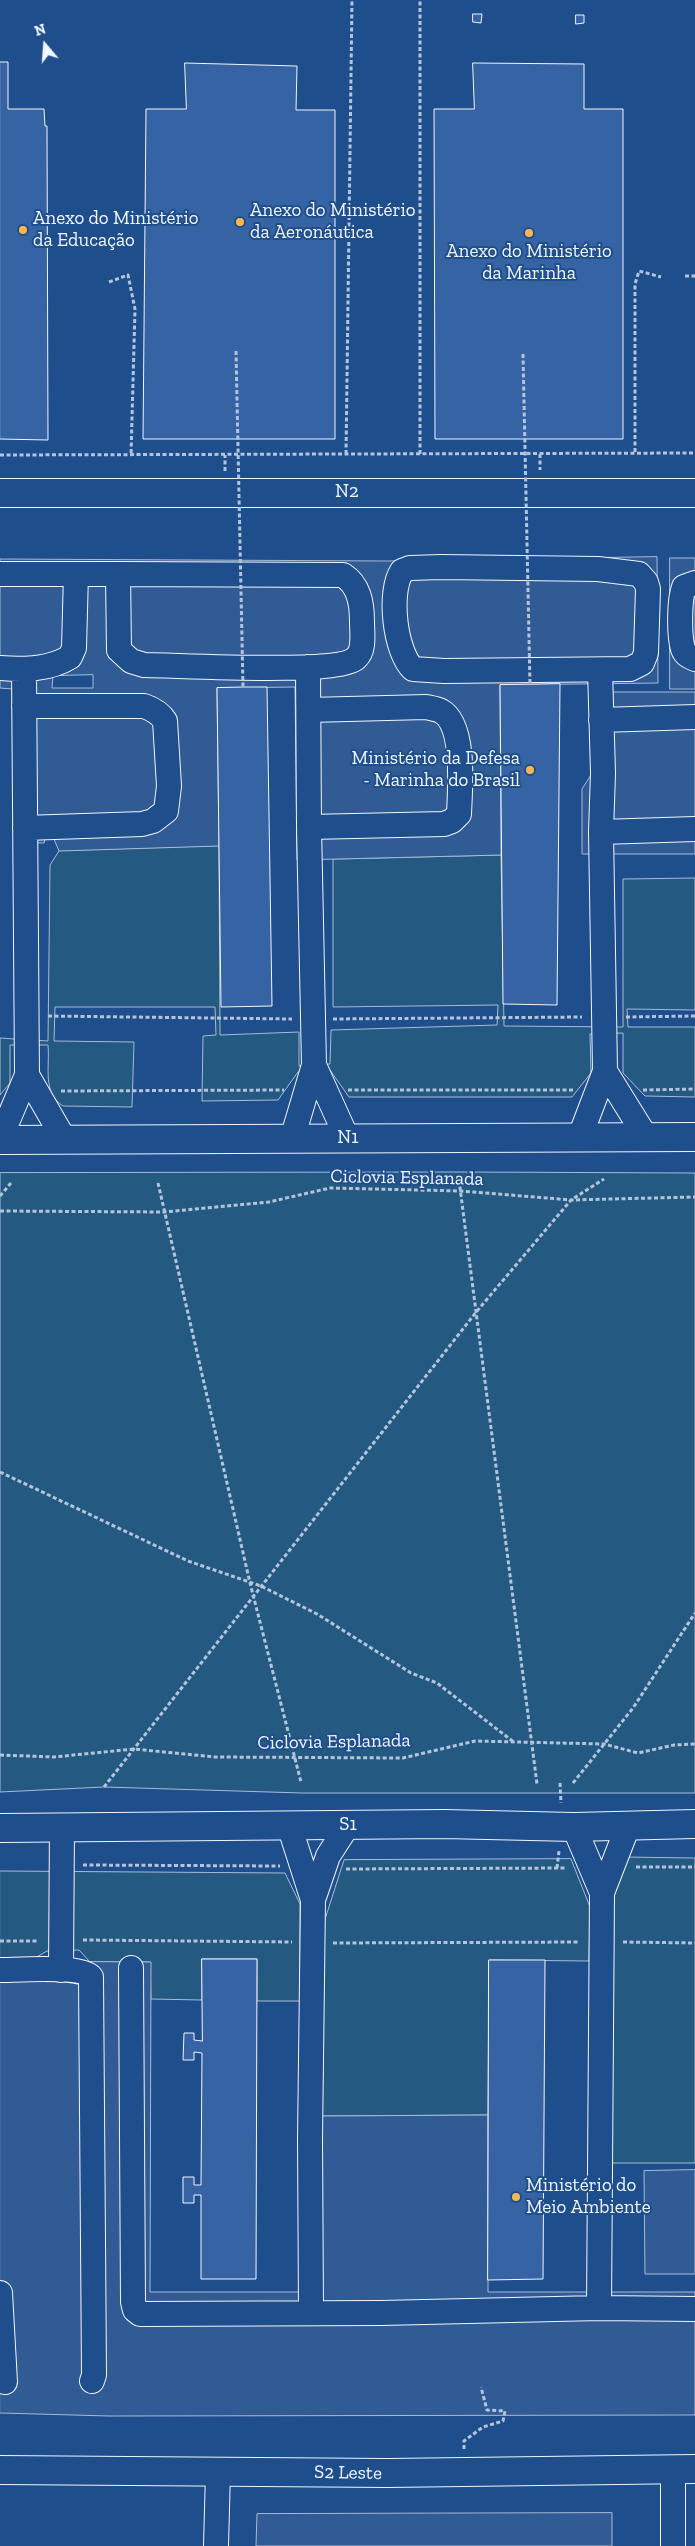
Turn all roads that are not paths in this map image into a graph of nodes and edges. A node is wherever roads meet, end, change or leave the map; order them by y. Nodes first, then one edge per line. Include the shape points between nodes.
1 (0, 493) edge
2 (695, 493) edge
3 (0, 574) edge
4 (76, 574) junction
5 (118, 574) junction
6 (695, 583) edge
7 (695, 659) edge
8 (308, 667) junction
9 (0, 668) edge
10 (24, 670) junction
11 (600, 670) junction
12 (24, 706) junction
13 (309, 710) junction
14 (695, 717) edge
15 (601, 720) junction
16 (309, 826) junction
17 (25, 828) junction
18 (695, 828) edge
19 (601, 832) junction
20 (314, 1065) junction
21 (605, 1071) junction
22 (27, 1075) junction
23 (348, 1138) junction
24 (646, 1138) junction
25 (0, 1139) edge
26 (64, 1139) junction
27 (292, 1139) junction
28 (579, 1139) junction
29 (690, 1139) edge
30 (694, 1824) edge
31 (289, 1825) junction
32 (348, 1825) junction
33 (62, 1826) junction
34 (628, 1826) junction
35 (574, 1827) junction
36 (0, 1828) edge
37 (312, 1867) junction
38 (602, 1867) junction
39 (131, 1968) dead end
40 (0, 1970) edge
41 (61, 1970) junction
42 (0, 2293) edge
43 (599, 2308) junction
44 (695, 2309) edge
45 (311, 2313) junction
46 (92, 2381) dead end
47 (5, 2382) dead end
48 (684, 2469) edge
49 (0, 2470) edge
50 (218, 2472) junction
51 (216, 2546) edge
52 (673, 2546) edge

1 - 2 main road, N2
3 - 4 street
4 - 5 street
4 - 10 street via 74,648 70,657
5 - 8 street via 119,650 131,661 144,665
5 - 8 street via 343,575 354,584 359,594 362,647 358,656 346,664
6 - 7 street via 684,588 681,595 682,648 685,654
8 - 13 street
9 - 10 street
10 - 12 street
11 - 11 street via 638,667 646,653 648,589 639,574 598,569 410,568 397,578 398,639 402,655 413,669
11 - 15 street
12 - 17 street
12 - 17 street via 144,706 152,709 165,721 169,786 166,811 153,821
13 - 16 street
13 - 16 street via 426,707 441,710 453,723 460,779 459,814 452,822
14 - 15 street
15 - 19 street
16 - 20 street
17 - 22 street
18 - 19 street
19 - 21 street
20 - 23 street
20 - 27 street
21 - 24 street
21 - 28 street
22 - 25 street
22 - 26 street
23 - 27 main road, N1
23 - 28 main road, N1
24 - 28 main road, N1
24 - 29 main road, N1
25 - 26 main road, N1
26 - 27 main road, N1
30 - 34 main road, S1
31 - 32 main road, S1
31 - 33 main road, S1
31 - 37 street
32 - 35 main road, S1
32 - 37 street via 328,1856
33 - 36 main road, S1
33 - 41 street
34 - 35 main road, S1
34 - 38 street
35 - 38 street
37 - 45 street
38 - 43 street
39 - 45 street via 133,2302 136,2310 140,2314 162,2315
40 - 41 street
41 - 46 street via 84,1972 91,1977
42 - 47 street
43 - 44 street
43 - 45 street
48 - 50 main road, S2 Leste
48 - 52 street
49 - 50 main road, S2 Leste
50 - 51 street

